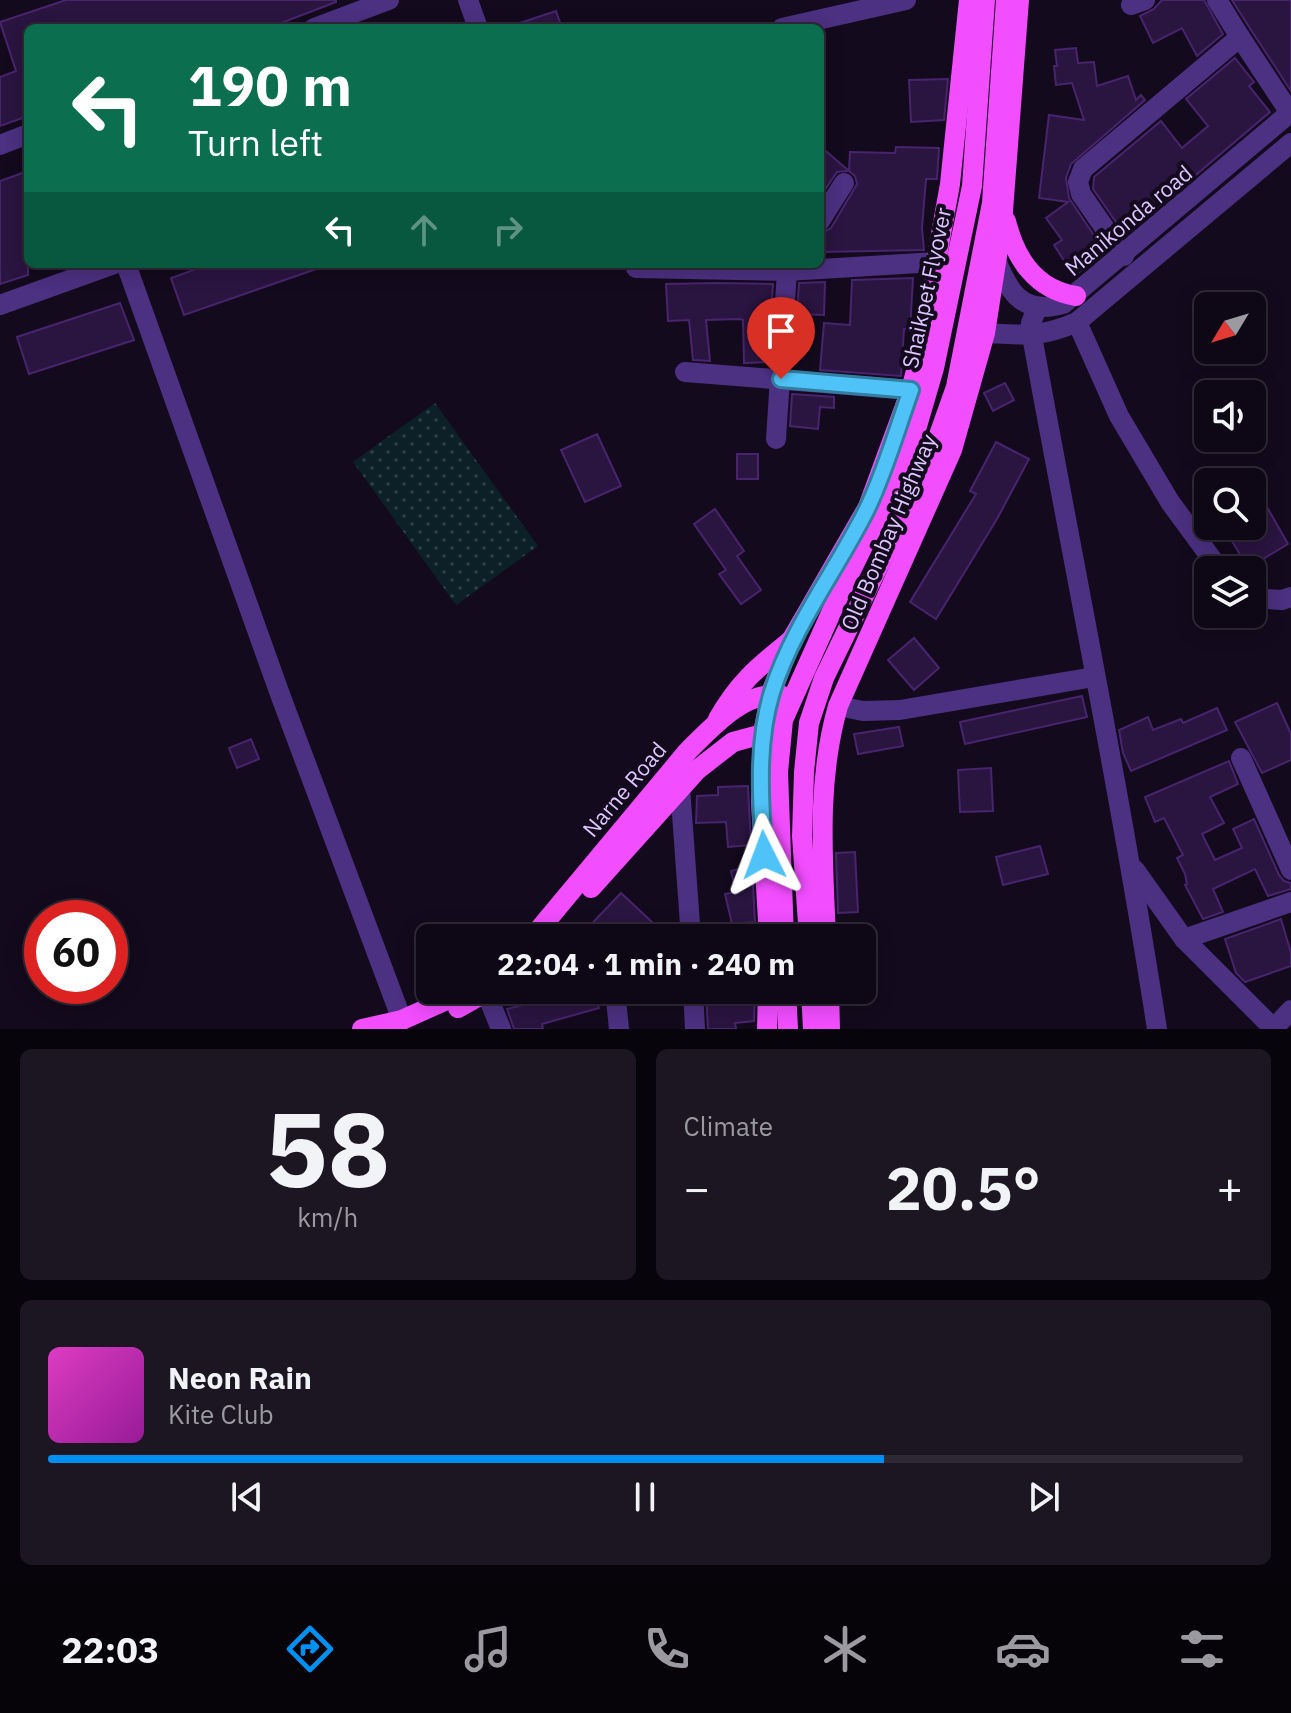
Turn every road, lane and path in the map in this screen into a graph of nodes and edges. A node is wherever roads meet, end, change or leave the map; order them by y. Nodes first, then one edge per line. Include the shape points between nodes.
1 (389, 0) edge
2 (468, 0) edge
3 (906, 0) edge
4 (969, 0) edge
5 (985, 0) edge
6 (1006, 0) edge
7 (1019, 0) edge
8 (1217, 0) edge
9 (325, 24) edge
10 (477, 24) edge
11 (800, 24) edge
12 (1240, 37) junction
13 (1290, 113) edge
14 (24, 136) edge
15 (1291, 143) edge
16 (0, 145) edge
17 (844, 183) dead end
18 (1003, 209) junction
19 (824, 215) edge
20 (1124, 256) junction
21 (936, 262) junction
22 (997, 262) junction
23 (824, 267) edge
24 (103, 268) edge
25 (127, 268) edge
26 (636, 268) edge
27 (790, 268) edge
28 (1076, 296) junction
29 (0, 305) edge
30 (1037, 308) junction
31 (1077, 322) junction
32 (985, 333) junction
33 (1032, 336) junction
34 (685, 372) dead end
35 (781, 379) junction
36 (911, 390) junction
37 (776, 439) dead end
38 (1210, 556) edge
39 (1291, 597) edge
40 (1266, 599) edge
41 (792, 639) junction
42 (1094, 677) junction
43 (771, 693) junction
44 (838, 706) junction
45 (714, 726) junction
46 (763, 734) junction
47 (1241, 758) dead end
48 (680, 787) junction
49 (1131, 866) junction
50 (1291, 870) edge
51 (1291, 902) edge
52 (544, 924) edge
53 (562, 924) edge
54 (689, 924) edge
55 (773, 924) edge
56 (774, 924) edge
57 (808, 924) edge
58 (825, 924) edge
59 (1184, 939) junction
60 (462, 1004) edge
61 (488, 1004) edge
62 (616, 1004) edge
63 (694, 1004) edge
64 (768, 1004) edge
65 (787, 1004) edge
66 (812, 1004) edge
67 (829, 1004) edge
68 (1291, 1010) edge
69 (407, 1024) edge
70 (362, 1029) edge
71 (501, 1029) edge
72 (619, 1029) edge
73 (695, 1029) edge
74 (767, 1029) edge
75 (788, 1029) edge
76 (813, 1029) edge
77 (830, 1029) edge
78 (1157, 1029) edge
79 (1274, 1029) edge

1 - 9 street
2 - 10 street
3 - 11 street
4 - 21 main road via 950,184
5 - 56 main road, Shaikpet Flyover, bridge via 972,186 934,368 910,450 783,720
6 - 57 main road, bridge via 992,203 956,387 930,460 824,678 809,723 802,836
7 - 18 main road, Old Bombay Highway
8 - 12 street
12 - 13 street
12 - 20 street via 1079,176 1081,194
13 - 20 street, Manikonda road
14 - 16 street
15 - 31 street, Manikonda road
17 - 19 street
18 - 22 main road, Old Bombay Highway
18 - 28 main road via 1018,256 1030,272 1057,293
20 - 28 street, Manikonda road
21 - 23 street
21 - 36 main road via 932,309
22 - 30 street via 1013,292
22 - 32 main road, Old Bombay Highway
24 - 29 street
25 - 69 street via 286,712
26 - 27 street
27 - 35 street
28 - 30 street, Manikonda road
30 - 33 street
31 - 33 street, Manikonda road
31 - 38 street via 1119,416
32 - 33 street, Manikonda road
32 - 44 main road, Old Bombay Highway via 952,450
33 - 42 street
34 - 35 street
35 - 36 street
35 - 37 street
36 - 41 main road via 868,507
39 - 40 street
41 - 43 main road
41 - 45 main road via 733,691
42 - 44 street via 900,710
42 - 49 street
43 - 44 main road
43 - 45 main road, Narne Road via 749,700
43 - 46 main road
44 - 58 main road, Old Bombay Highway via 828,742 821,813
45 - 52 main road, Narne Road
46 - 48 main road, Narne Road via 733,742
46 - 55 main road via 761,801
47 - 50 street
48 - 53 main road, Narne Road
48 - 54 street
49 - 59 street
49 - 78 street
51 - 59 street
59 - 79 street
60 - 69 main road
61 - 71 street
62 - 72 street
63 - 73 street
64 - 74 main road
65 - 75 main road
66 - 76 main road
67 - 77 main road
68 - 79 street
69 - 70 main road

